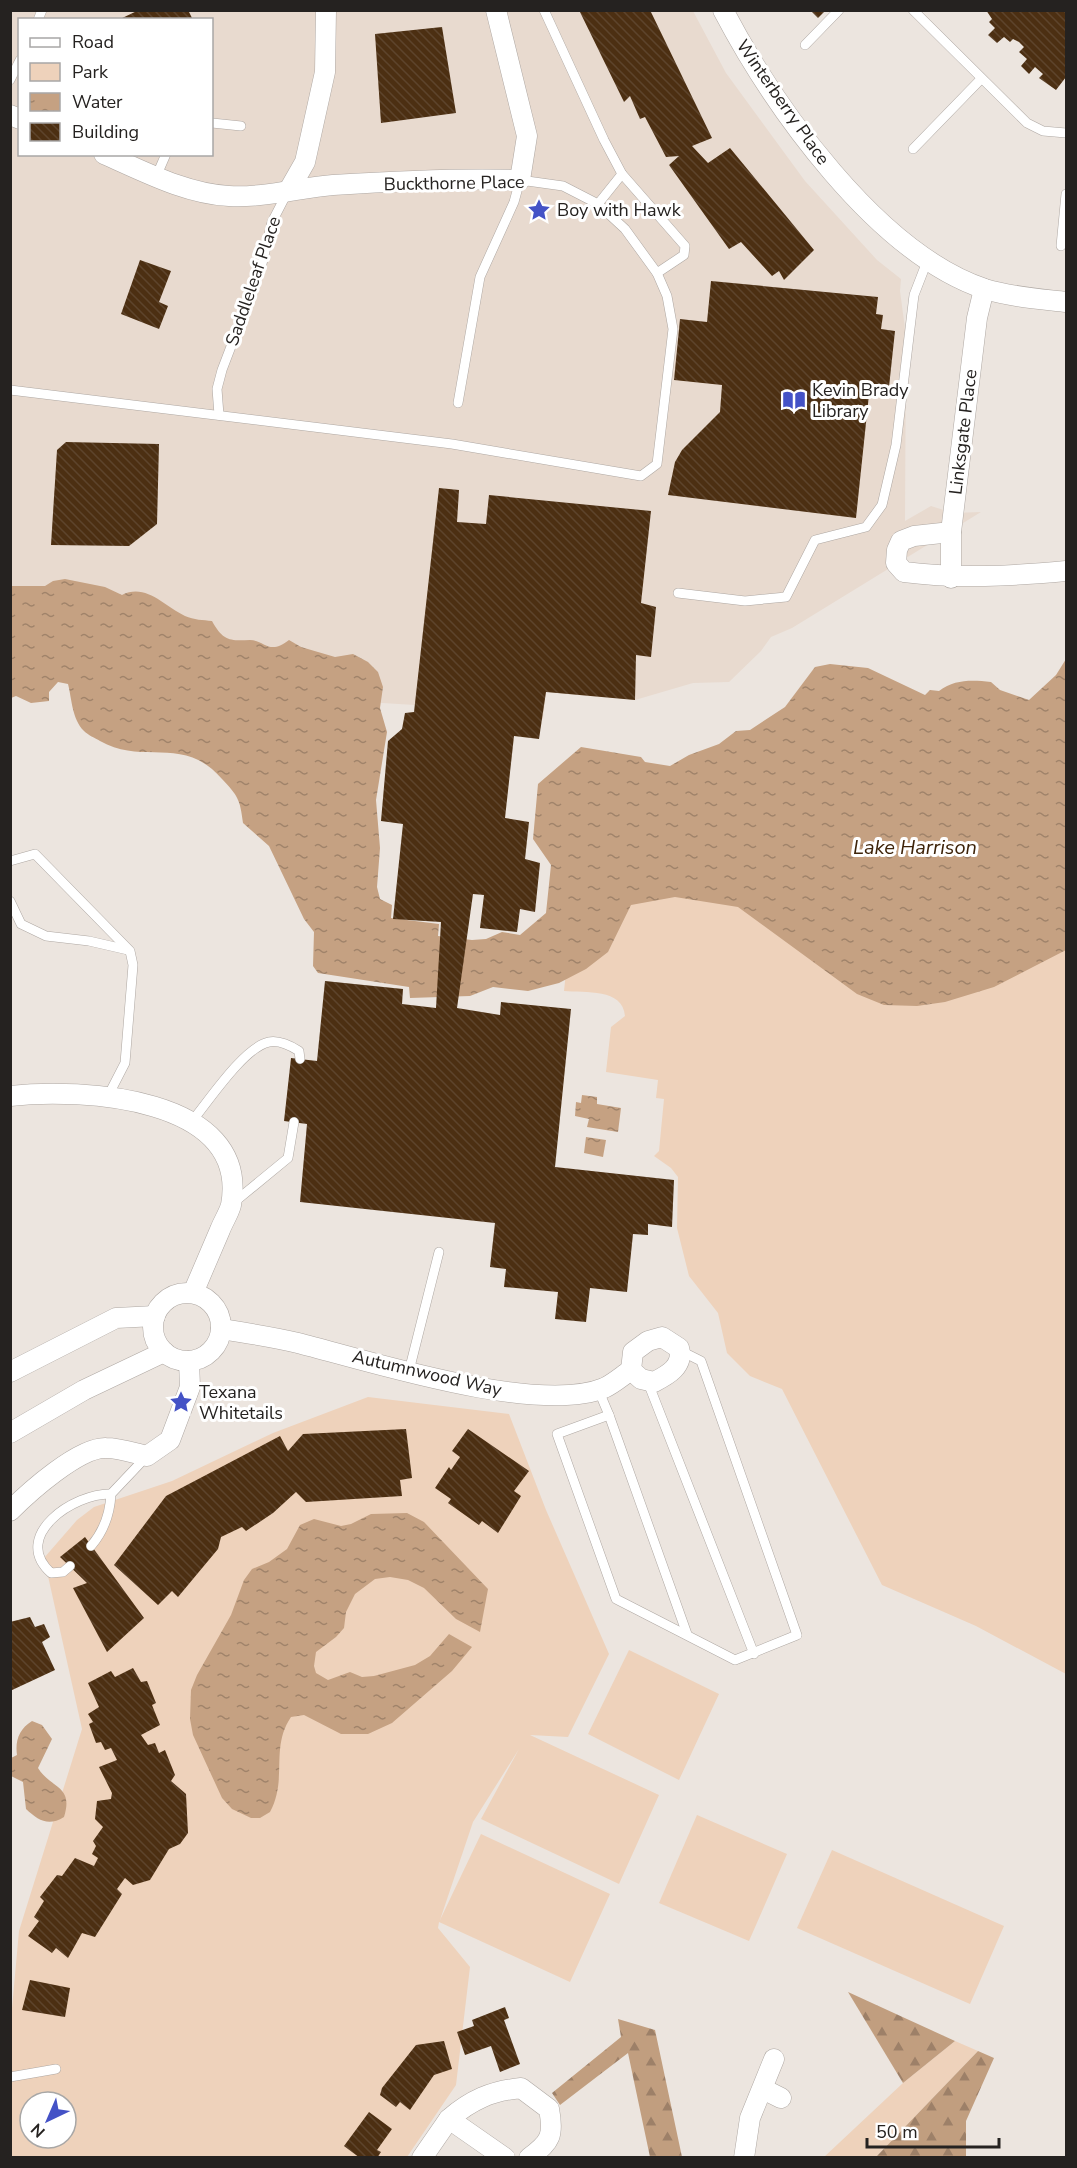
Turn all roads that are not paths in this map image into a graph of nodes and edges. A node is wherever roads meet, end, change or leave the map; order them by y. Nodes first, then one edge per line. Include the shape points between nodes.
1 (326, 10) edge
2 (496, 10) edge
3 (544, 10) edge
4 (723, 10) edge
5 (839, 10) edge
6 (913, 10) edge
7 (805, 45) dead end
8 (18, 64) edge
9 (981, 79) junction
10 (10, 80) edge
11 (213, 123) edge
12 (241, 126) dead end
13 (1066, 133) edge
14 (913, 149) dead end
15 (109, 156) edge
16 (165, 156) edge
17 (622, 174) junction
18 (156, 177) junction
19 (520, 180) junction
20 (289, 190) junction
21 (1066, 194) edge
22 (598, 204) junction
23 (1061, 246) dead end
24 (928, 260) junction
25 (657, 273) junction
26 (984, 289) junction
27 (1066, 302) edge
28 (10, 390) edge
29 (458, 403) dead end
30 (219, 415) junction
31 (951, 532) junction
32 (1066, 571) edge
33 (951, 578) junction
34 (678, 593) dead end
35 (10, 861) edge
36 (10, 901) edge
37 (130, 951) junction
38 (300, 1059) dead end
39 (10, 1096) edge
40 (108, 1096) junction
41 (192, 1121) junction
42 (294, 1122) dead end
43 (231, 1205) junction
44 (440, 1252) dead end
45 (193, 1293) junction
46 (155, 1316) junction
47 (221, 1329) junction
48 (164, 1352) junction
49 (681, 1352) junction
50 (189, 1361) junction
51 (408, 1371) junction
52 (10, 1372) edge
53 (639, 1375) junction
54 (598, 1389) junction
55 (609, 1415) junction
56 (10, 1434) edge
57 (147, 1456) junction
58 (111, 1494) junction
59 (10, 1511) edge
60 (91, 1546) dead end
61 (70, 1566) dead end
62 (687, 1634) junction
63 (754, 1654) junction
64 (774, 2059) dead end
65 (56, 2068) dead end
66 (10, 2077) edge
67 (763, 2090) junction
68 (781, 2098) dead end
69 (449, 2119) junction
70 (422, 2157) edge
71 (505, 2157) edge
72 (529, 2157) edge
73 (744, 2157) edge

1 - 20 street, Saddleleaf Place via 325,72 305,162
2 - 19 street via 527,136
3 - 17 lane
4 - 24 street, Winterberry Place via 761,75 810,145 871,211
5 - 7 lane
6 - 9 lane
8 - 10 lane
9 - 13 lane via 1027,123 1043,131
9 - 14 lane
11 - 12 lane
15 - 18 street, Buckthorne Place
16 - 18 lane
17 - 22 lane
17 - 25 lane via 685,246 684,255
18 - 20 street, Buckthorne Place via 228,196
19 - 20 street, Buckthorne Place via 332,185
19 - 22 lane, Buckthorne Place via 563,186
19 - 29 lane via 480,277
20 - 30 lane, Saddleleaf Place via 272,222 261,268 222,370 217,389
21 - 23 lane
22 - 25 lane, Buckthorne Place via 625,229
24 - 26 street, Winterberry Place
24 - 34 lane via 914,295 896,445 882,505 872,519 866,526 815,540 786,597 745,601
25 - 30 lane, Buckthorne Place via 667,296 673,329 657,464 641,476 452,444
26 - 27 street, Winterberry Place
26 - 31 street, Linksgate Place via 977,318
28 - 30 lane, Buckthorne Place
31 - 33 street, Linksgate Place
31 - 33 street via 901,541 896,563 904,572
32 - 33 street
35 - 37 lane via 35,854
36 - 37 lane via 21,924 46,936 89,940
37 - 40 lane via 133,965 125,1063
38 - 41 lane via 299,1052 289,1045 268,1042 246,1055
39 - 40 street
40 - 41 street via 154,1106
41 - 43 street via 225,1158 231,1181
42 - 43 lane via 288,1158
43 - 45 street
44 - 51 lane
45 - 46 street via 166,1299
45 - 47 street via 214,1306
46 - 48 street via 154,1336
46 - 52 street via 116,1318
47 - 50 street via 210,1352
47 - 51 street, Autumnwood Way via 294,1342
48 - 50 street
48 - 56 street via 84,1390
49 - 53 street, Autumnwood Way via 678,1365 670,1374 654,1382
49 - 53 street via 662,1337 648,1341 633,1352
49 - 63 lane via 701,1361 797,1635
50 - 57 street via 190,1387 170,1440
51 - 54 street, Autumnwood Way via 503,1391 545,1395
53 - 54 street, Autumnwood Way
53 - 63 lane
54 - 55 lane
55 - 62 lane
55 - 62 lane via 557,1434 577,1494 616,1599
57 - 58 lane
57 - 59 street via 104,1447 68,1462 36,1485
58 - 60 lane via 101,1534
58 - 61 lane via 94,1494 70,1504 50,1520 42,1534 37,1543 40,1563 51,1573 63,1572
62 - 63 lane via 735,1660
64 - 67 street
65 - 66 lane
67 - 68 street
67 - 73 street via 750,2118
69 - 70 street
69 - 71 street
69 - 72 street via 470,2101 498,2090 521,2088 549,2109 553,2130 544,2147

